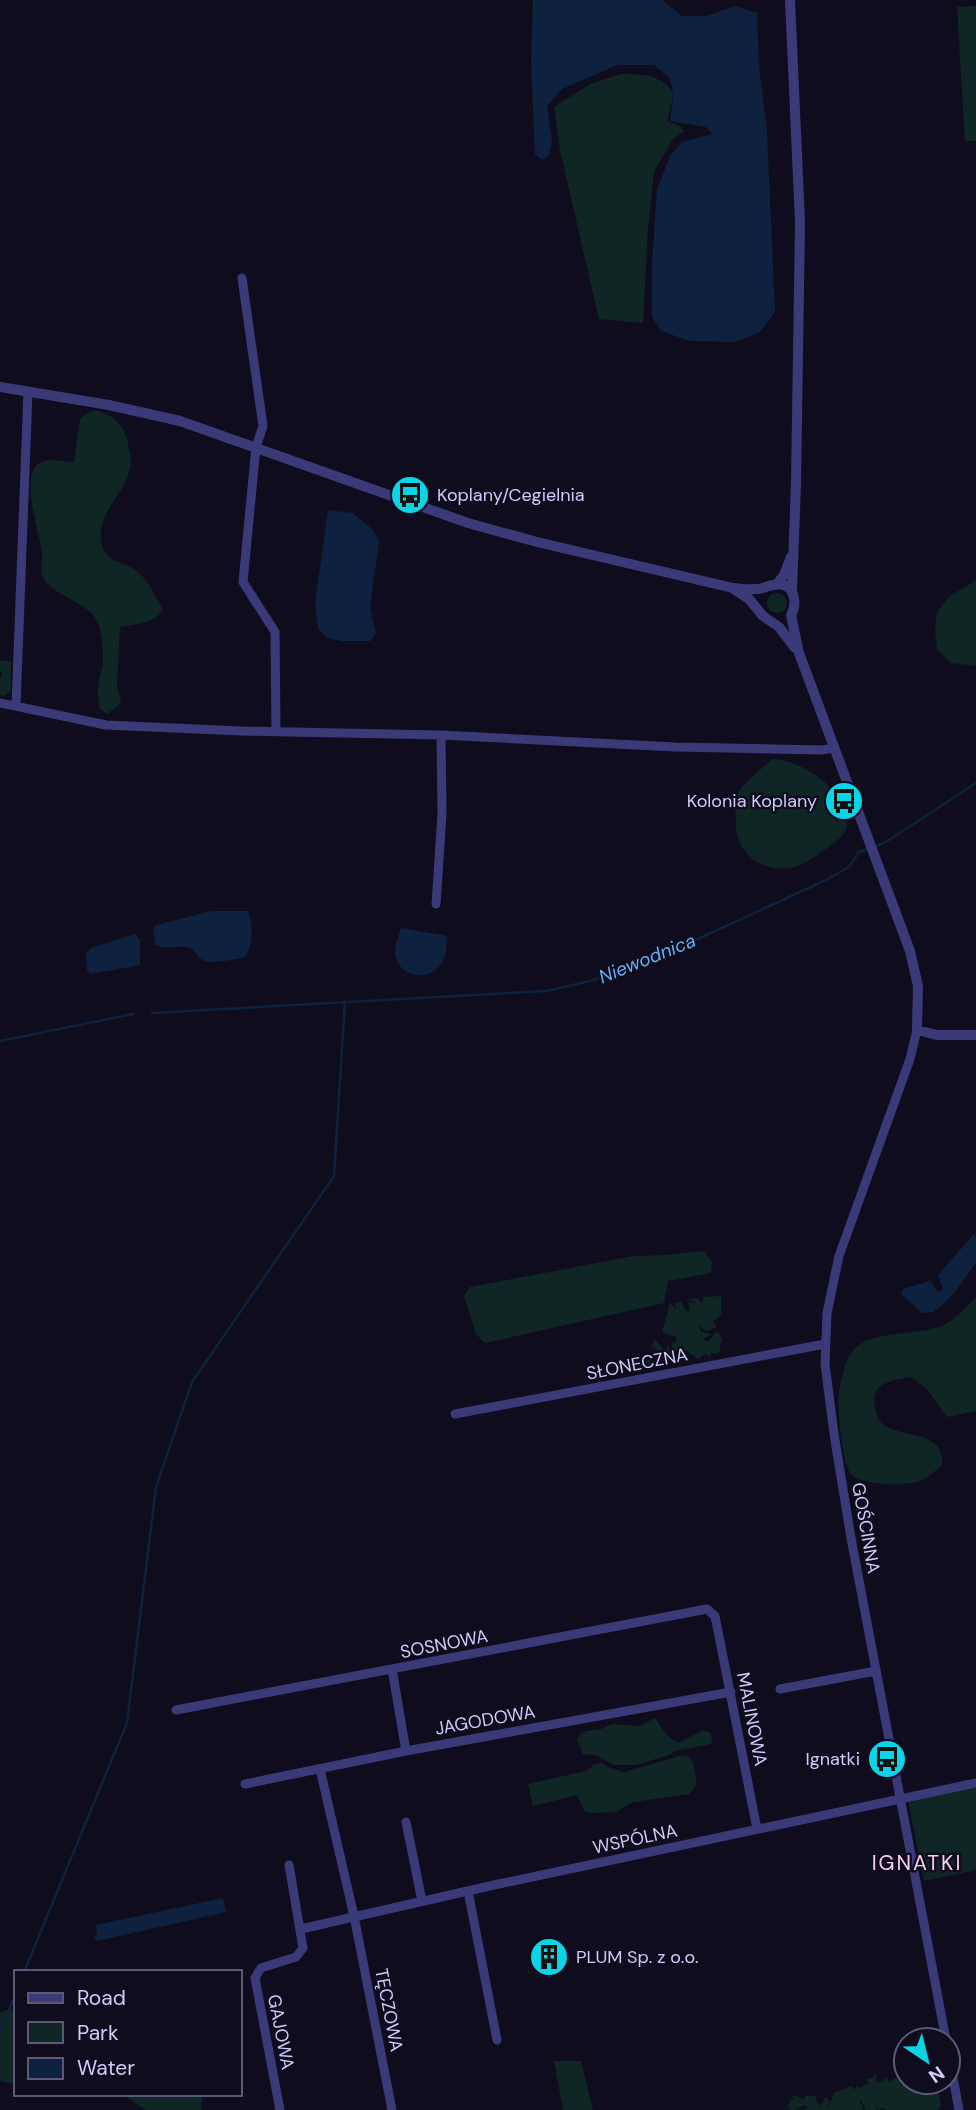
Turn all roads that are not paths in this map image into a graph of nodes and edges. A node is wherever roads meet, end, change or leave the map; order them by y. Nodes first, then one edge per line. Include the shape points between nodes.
1 (790, 0) edge
2 (242, 278) dead end
3 (0, 387) edge
4 (28, 391) junction
5 (256, 447) junction
6 (794, 552) junction
7 (771, 586) junction
8 (733, 588) junction
9 (792, 592) junction
10 (759, 609) junction
11 (791, 615) junction
12 (769, 620) junction
13 (799, 653) junction
14 (0, 703) edge
15 (16, 706) junction
16 (276, 731) junction
17 (441, 735) junction
18 (834, 748) junction
19 (436, 904) dead end
20 (917, 1030) junction
21 (976, 1035) edge
22 (825, 1344) junction
23 (455, 1414) dead end
24 (715, 1616) joint
25 (392, 1670) junction
26 (876, 1671) junction
27 (780, 1689) dead end
28 (731, 1692) junction
29 (176, 1710) dead end
30 (406, 1751) junction
31 (320, 1769) junction
32 (976, 1783) edge
33 (245, 1784) dead end
34 (901, 1798) junction
35 (406, 1822) dead end
36 (757, 1829) junction
37 (289, 1865) dead end
38 (468, 1891) junction
39 (422, 1901) junction
40 (354, 1916) junction
41 (301, 1929) junction
42 (943, 2026) edge
43 (497, 2040) dead end
44 (280, 2110) edge
45 (392, 2110) edge

1 - 6 street via 800,222
2 - 5 street via 263,426
3 - 4 street
4 - 5 street via 145,412
4 - 15 street
5 - 8 street via 468,523
5 - 16 street via 243,582 275,632
6 - 7 street via 783,575
6 - 9 street
7 - 8 street
7 - 9 street
7 - 10 street via 761,594
8 - 10 street
9 - 11 street via 796,601
10 - 12 street
11 - 12 street via 777,622
11 - 13 street
12 - 13 street
13 - 18 street
14 - 15 street
15 - 16 street via 106,725
16 - 17 street
17 - 18 street via 675,747
17 - 19 street
18 - 20 street via 915,969
20 - 21 street
20 - 22 street, GOŚCINNA via 839,1256
22 - 23 street, SŁONECZNA
22 - 26 street, GOŚCINNA via 834,1434
24 - 25 street, SOSNOWA via 707,1609
24 - 28 street, MALINOWA
25 - 29 street, SOSNOWA
25 - 30 street
26 - 27 street
26 - 34 street, GOŚCINNA
28 - 30 street, JAGODOWA
28 - 36 street, MALINOWA
30 - 31 street, JAGODOWA
31 - 33 street, JAGODOWA
31 - 40 street, TĘCZOWA
32 - 34 street, WSPÓLNA
34 - 36 street, WSPÓLNA
34 - 42 street, GOŚCINNA
35 - 39 street
36 - 38 street, WSPÓLNA
37 - 41 street, GAJOWA
38 - 39 street, WSPÓLNA
38 - 43 street
39 - 40 street, WSPÓLNA
40 - 41 street, WSPÓLNA
40 - 45 street, TĘCZOWA
41 - 44 street, GAJOWA via 304,1944 300,1955 261,1968 255,1978

